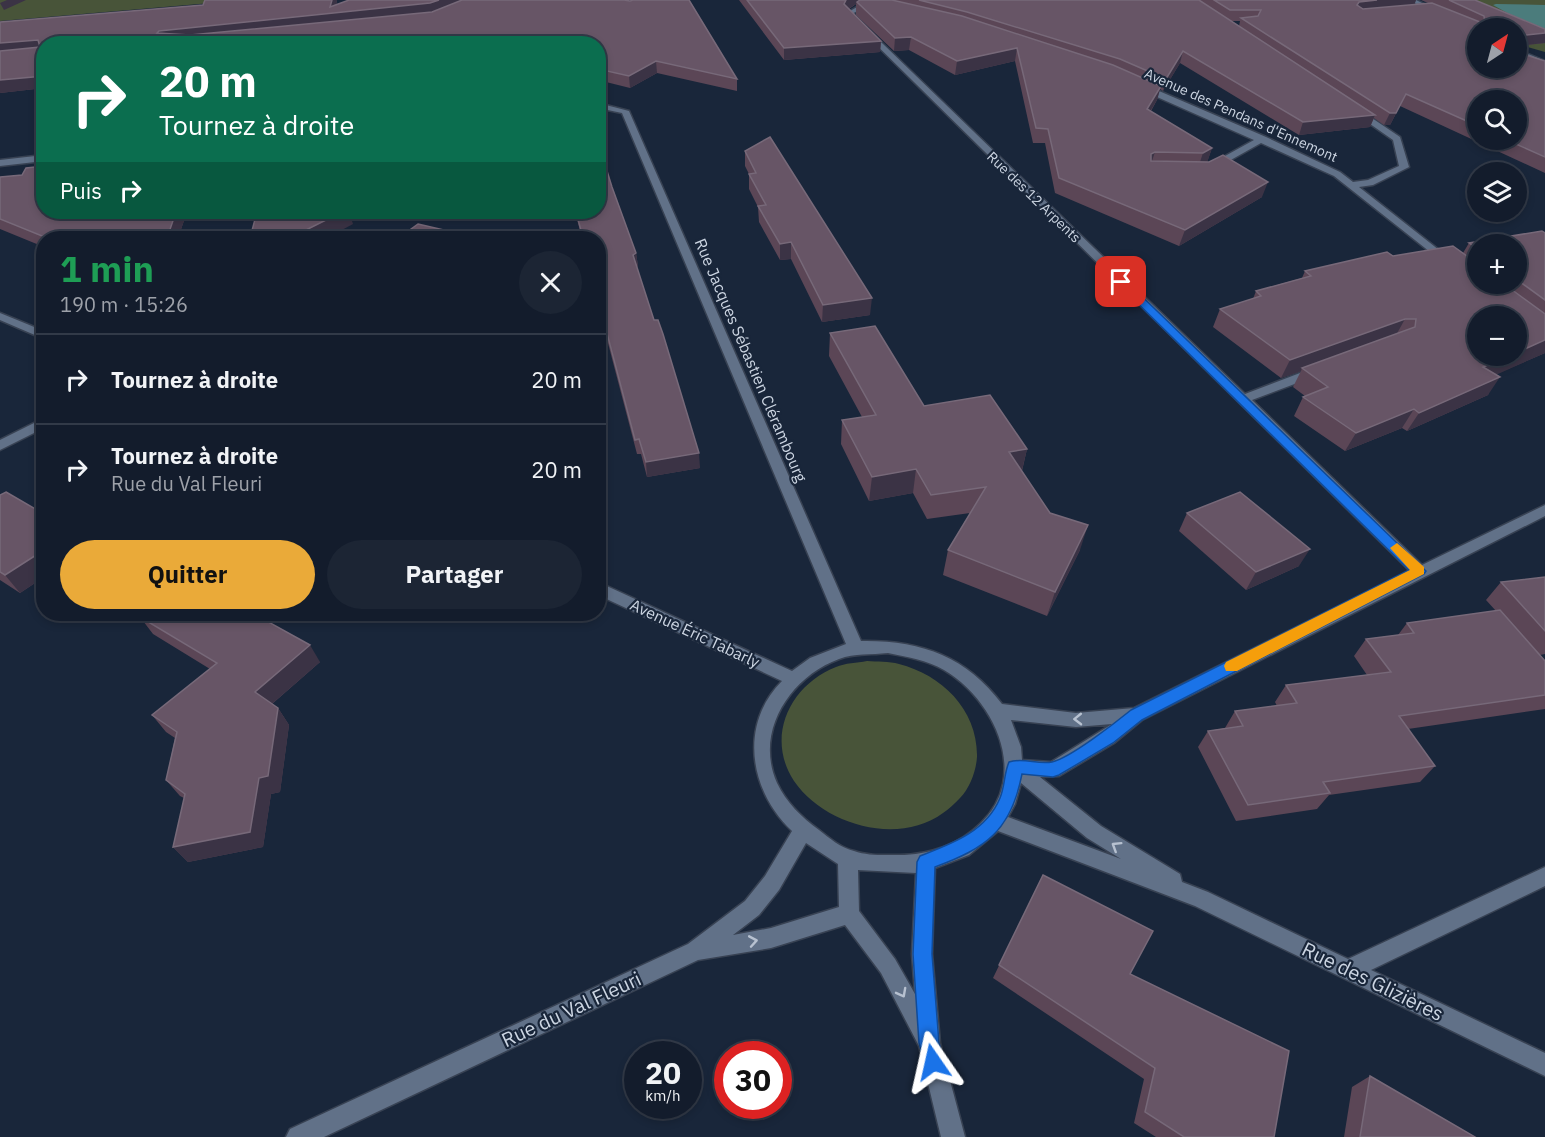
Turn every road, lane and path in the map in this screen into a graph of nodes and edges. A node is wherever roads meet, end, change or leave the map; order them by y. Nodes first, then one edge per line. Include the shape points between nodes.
1 (1411, 0) edge
2 (864, 1) edge
3 (880, 5) edge
4 (1431, 9) junction
5 (1410, 11) edge
6 (1449, 18) edge
7 (1527, 56) edge
8 (1545, 64) edge
9 (1136, 84) edge
10 (606, 107) edge
11 (1350, 107) edge
12 (1263, 139) junction
13 (36, 159) edge
14 (0, 163) edge
15 (1202, 173) edge
16 (1352, 185) junction
17 (1460, 270) edge
18 (0, 316) edge
19 (36, 328) edge
20 (27, 329) junction
21 (36, 333) edge
22 (1326, 368) edge
23 (1241, 400) junction
24 (36, 426) edge
25 (0, 446) edge
26 (1545, 510) edge
27 (1419, 571) junction
28 (606, 592) edge
29 (856, 648) junction
30 (792, 678) junction
31 (998, 711) junction
32 (1136, 715) junction
33 (1015, 767) junction
34 (996, 821) junction
35 (803, 830) junction
36 (848, 859) junction
37 (926, 862) junction
38 (1545, 876) edge
39 (1201, 899) junction
40 (849, 914) junction
41 (695, 951) junction
42 (1350, 969) junction
43 (929, 1043) junction
44 (1545, 1065) edge
45 (298, 1137) edge
46 (953, 1137) edge

1 - 4 street
2 - 3 street
2 - 23 street, Rue des 12 Arpents via 848,14
4 - 5 street
4 - 6 street
7 - 8 street
9 - 12 street, Avenue des Pendans d'Ennemont
10 - 29 street, Rue Jacques Sébastien Clérambourg via 625,111
11 - 16 street via 1397,138 1404,167 1370,183
12 - 15 street
12 - 16 street, Avenue des Pendans d'Ennemont
13 - 14 street
16 - 17 street, Avenue des Pendans d'Ennemont
18 - 20 street
19 - 20 street
20 - 21 street
22 - 23 street
23 - 27 street, Rue des 12 Arpents
24 - 25 street
26 - 27 street
27 - 32 street
28 - 30 street, Avenue Éric Tabarly
29 - 30 street via 821,659
29 - 31 street via 888,647 921,653 951,666 978,686
30 - 35 street via 772,703 763,734 763,768 777,801
32 -> 31 street via 1076,720
31 - 33 street via 1011,738
32 - 33 street via 1108,738 1053,770
33 - 34 street via 1009,799
39 -> 33 street, Rue des Glizières via 1094,832
34 - 37 street via 966,848
34 - 39 street, Rue des Glizières
35 - 36 street
35 - 41 street, Rue du Val Fleuri via 753,909
36 - 37 street via 894,865
36 - 40 street
37 - 43 street via 922,954
38 - 42 street
39 - 42 street, Rue des Glizières
41 -> 40 street via 771,938
40 -> 43 street via 888,966
41 - 45 street, Rue du Val Fleuri
42 - 44 street, Rue des Glizières
43 - 46 street

